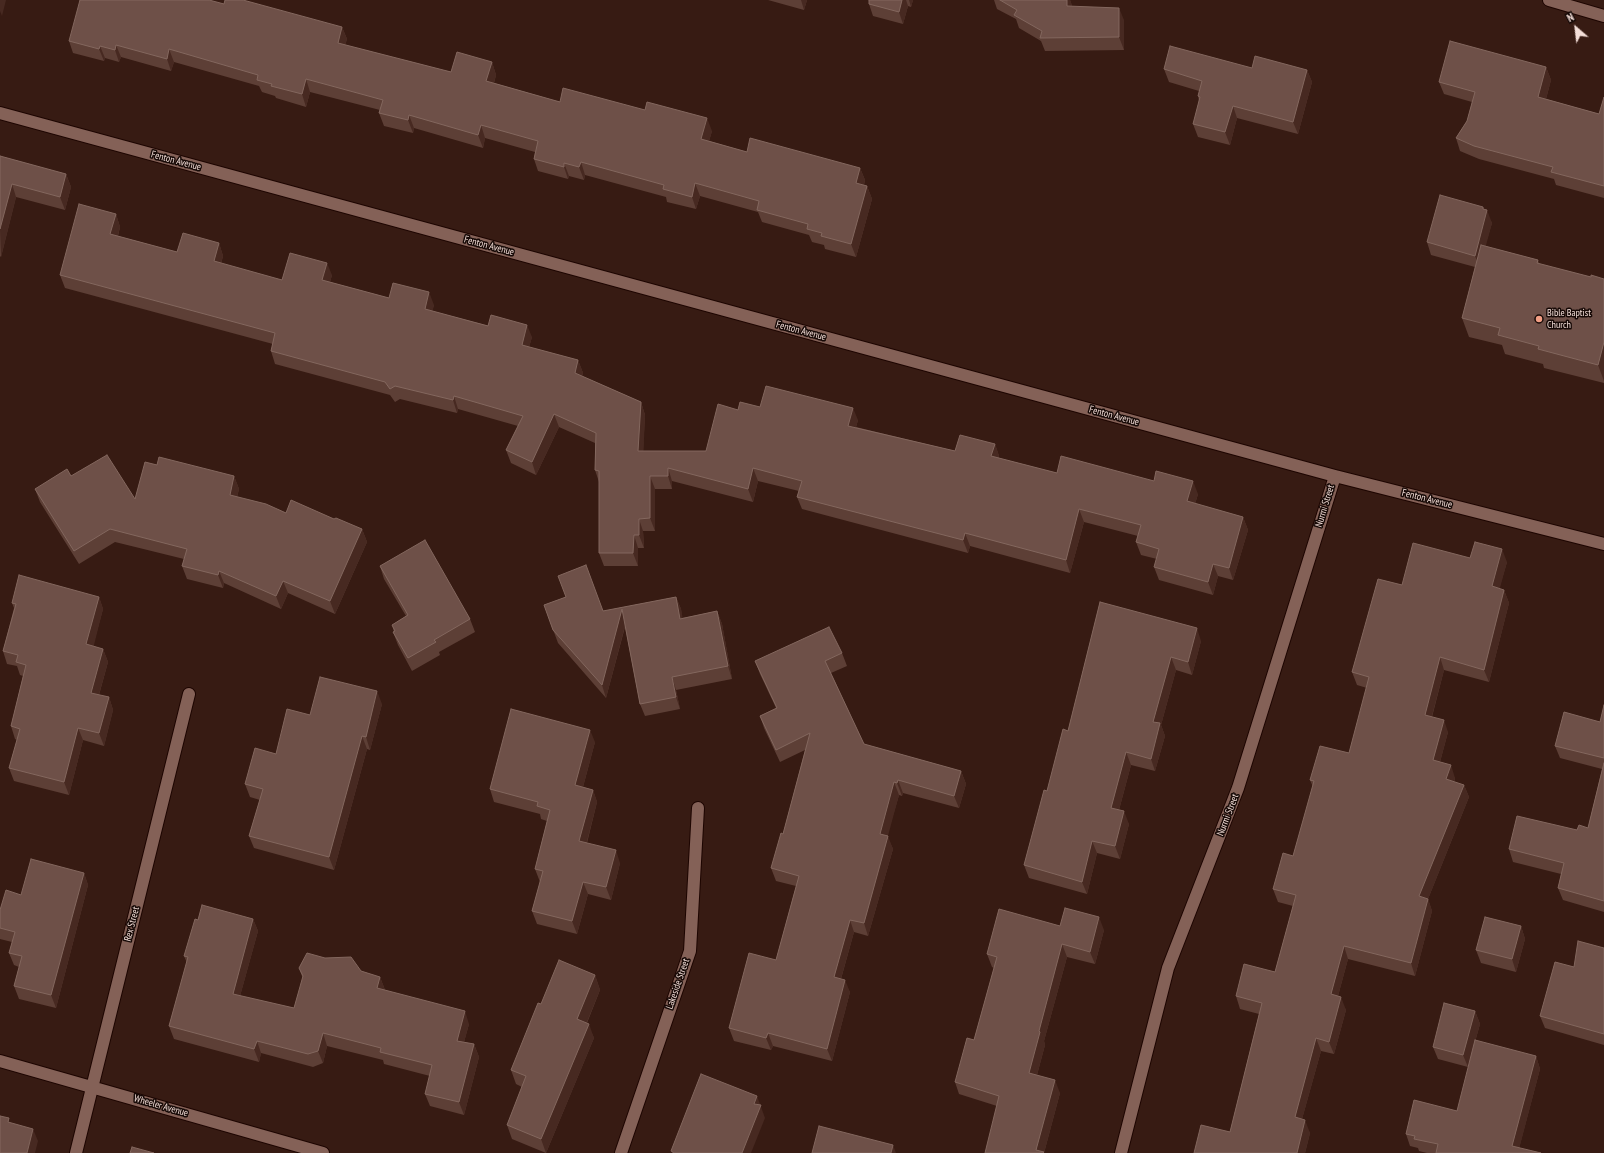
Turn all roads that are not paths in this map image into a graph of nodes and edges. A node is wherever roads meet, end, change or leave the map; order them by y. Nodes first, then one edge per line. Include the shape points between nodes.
1 (1549, 0) edge
2 (1604, 16) edge
3 (0, 113) edge
4 (1335, 476) junction
5 (1604, 544) edge
6 (189, 694) dead end
7 (698, 808) dead end
8 (0, 1061) edge
9 (91, 1086) junction
10 (76, 1153) edge
11 (323, 1153) edge
12 (621, 1153) edge
13 (1121, 1153) edge

1 - 2 street
3 - 4 street, Fenton Avenue
4 - 5 street, Fenton Avenue
4 - 13 street, Nurmi Street via 1238,788 1168,968
6 - 9 street, Rex Street
7 - 12 street, Lakeside Street via 690,951
8 - 9 street, Wheeler Avenue
9 - 10 street, Rex Street
9 - 11 street, Wheeler Avenue

